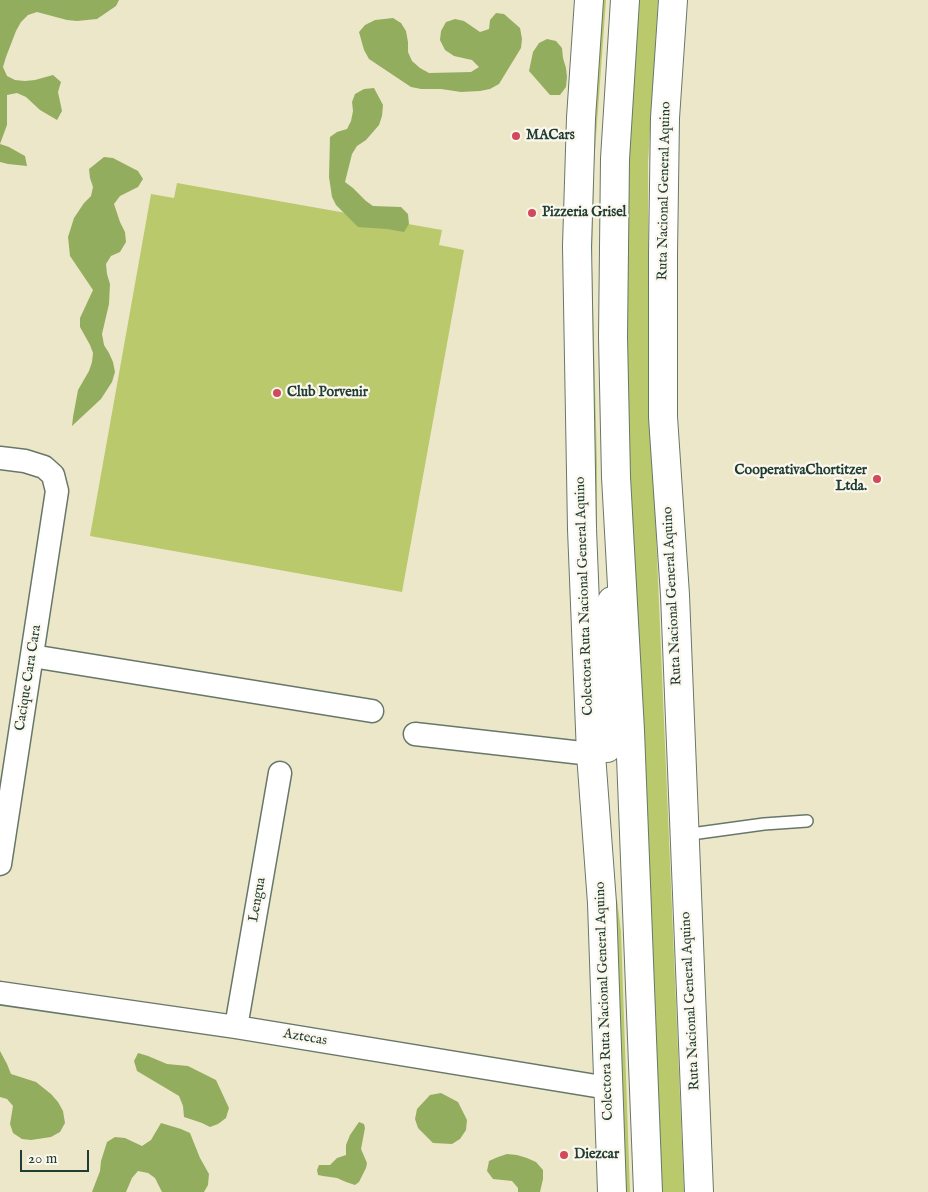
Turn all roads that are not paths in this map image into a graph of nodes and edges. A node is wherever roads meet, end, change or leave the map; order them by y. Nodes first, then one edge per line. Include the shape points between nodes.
1 (589, 0) edge
2 (625, 0) edge
3 (674, 0) edge
4 (0, 458) edge
5 (616, 477) junction
6 (32, 656) junction
7 (372, 711) dead end
8 (416, 734) dead end
9 (591, 754) junction
10 (280, 773) dead end
11 (807, 821) dead end
12 (684, 835) junction
13 (0, 864) edge
14 (602, 904) junction
15 (0, 993) edge
16 (236, 1027) junction
17 (608, 1088) junction
18 (612, 1192) edge
19 (648, 1192) edge
20 (699, 1192) edge

1 - 9 main road, Colectora Ruta Nacional General Aquino via 577,246 582,529
2 - 5 main road via 615,158 613,337
3 - 12 main road, Ruta Nacional General Aquino via 665,118 663,417 675,595
4 - 6 street, Cacique Cara Cara via 44,467 53,475 57,491
5 - 14 main road
5 - 19 main road via 630,731
6 - 7 street
6 - 13 street, Cacique Cara Cara
8 - 9 street
9 - 14 main road, Colectora Ruta Nacional General Aquino
10 - 16 street, Lengua
11 - 12 lane
12 - 20 main road, Ruta Nacional General Aquino
14 - 17 main road, Colectora Ruta Nacional General Aquino
15 - 16 street, Aztecas
16 - 17 street, Aztecas
17 - 18 main road, Colectora Ruta Nacional General Aquino

